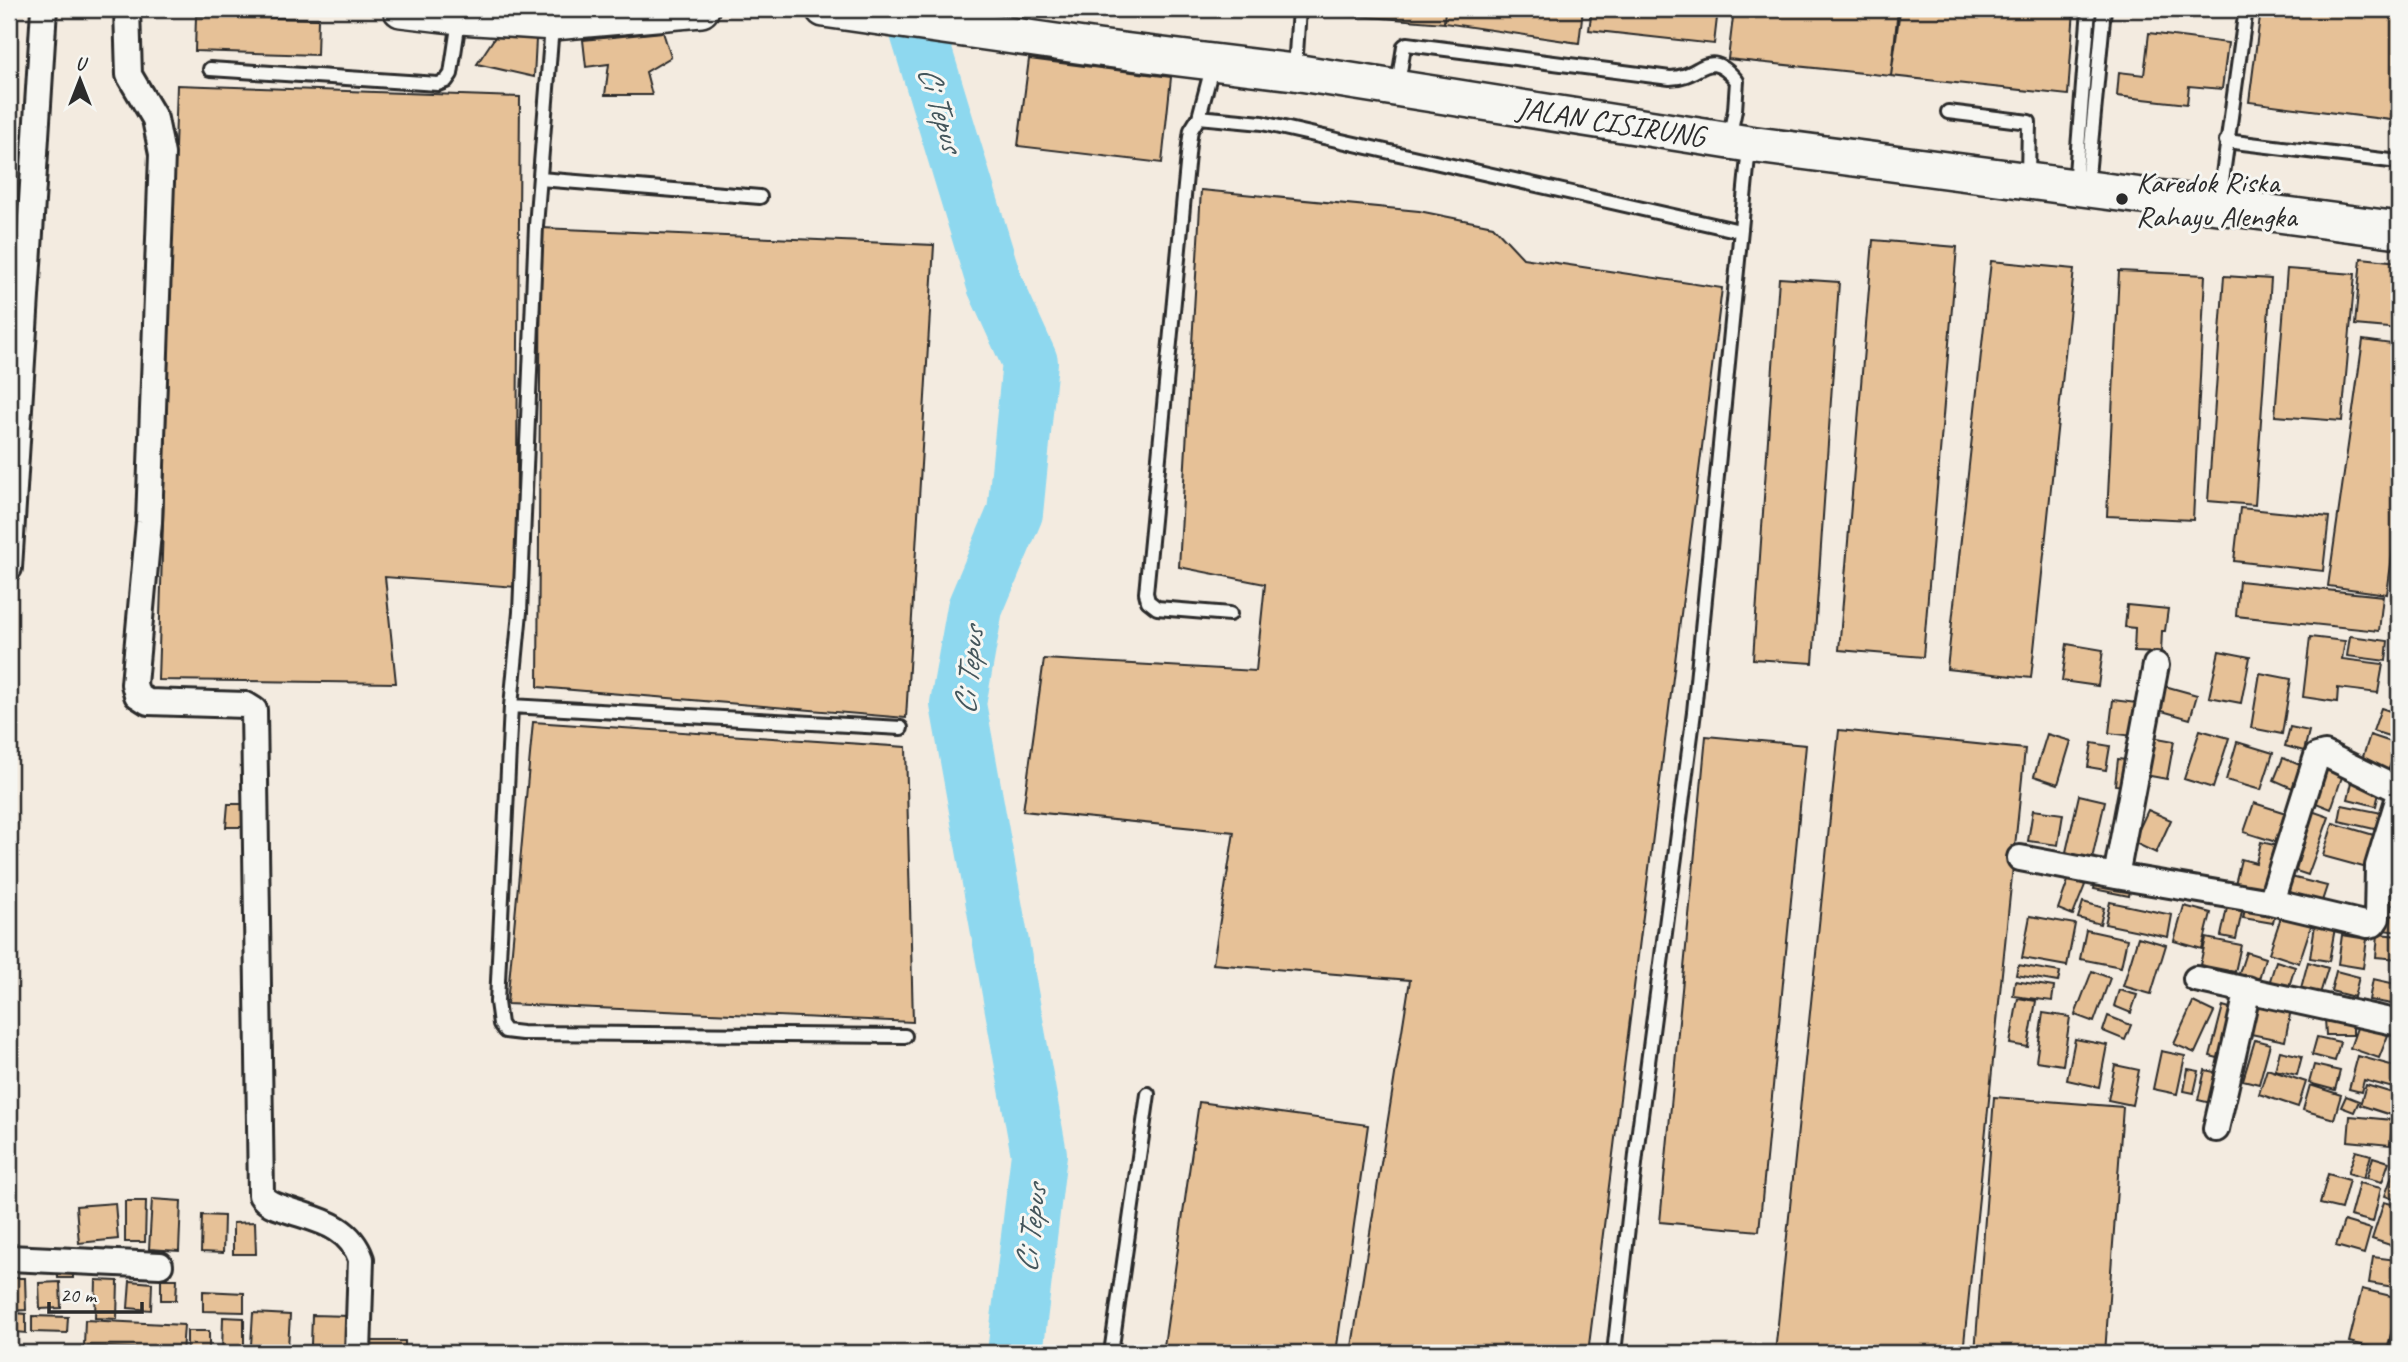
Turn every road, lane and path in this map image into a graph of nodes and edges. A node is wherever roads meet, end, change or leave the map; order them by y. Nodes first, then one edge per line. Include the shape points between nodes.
1 (44, 9) edge
2 (127, 9) edge
3 (401, 9) edge
4 (701, 9) edge
5 (824, 9) edge
6 (1299, 9) edge
7 (2089, 9) edge
8 (2104, 9) edge
9 (2246, 9) edge
10 (460, 16) junction
11 (552, 22) junction
12 (1213, 64) junction
13 (210, 69) dead end
14 (1294, 72) junction
15 (1397, 89) junction
16 (1948, 112) dead end
17 (1199, 117) junction
18 (2226, 141) junction
19 (1739, 142) junction
20 (2399, 162) edge
21 (540, 179) junction
22 (2027, 182) junction
23 (2080, 189) junction
24 (760, 197) dead end
25 (2218, 205) junction
26 (2399, 230) edge
27 (1740, 232) junction
28 (9, 568) edge
29 (1230, 614) dead end
30 (2156, 665) dead end
31 (511, 706) junction
32 (901, 728) dead end
33 (2399, 790) edge
34 (2399, 797) edge
35 (2020, 858) dead end
36 (2389, 869) edge
37 (2116, 876) junction
38 (2271, 902) junction
39 (2196, 979) dead end
40 (2248, 989) junction
41 (2399, 1023) edge
42 (905, 1036) dead end
43 (1148, 1094) dead end
44 (2217, 1129) dead end
45 (9, 1258) edge
46 (160, 1265) dead end
47 (358, 1353) edge
48 (1111, 1353) edge
49 (1614, 1353) edge

1 - 28 street
2 - 47 street via 129,75 155,119 162,154 149,522 134,684 137,695 148,702 246,705 254,710 261,1195 272,1205 336,1226 357,1249 361,1259
3 - 10 main road
4 - 11 main road
5 - 12 main road, JALAN CISIRUNG
6 - 14 lane
7 - 23 lane
8 - 23 lane
9 - 18 lane
10 - 11 main road
10 - 13 lane via 451,74 438,84
11 - 21 lane
12 - 14 main road, JALAN CISIRUNG
12 - 17 lane
14 - 15 main road, JALAN CISIRUNG
15 - 19 main road, JALAN CISIRUNG
15 - 19 lane via 1407,44 1670,78 1712,64 1724,67 1737,81
16 - 22 lane via 2029,122
17 - 27 lane via 1262,123
17 - 29 lane via 1189,144 1146,593 1157,608
18 - 20 lane
18 - 25 lane
19 - 22 main road, JALAN CISIRUNG
19 - 27 lane
21 - 24 lane
21 - 31 lane via 520,612
22 - 23 main road, JALAN CISIRUNG
23 - 25 main road, JALAN CISIRUNG
25 - 26 main road, JALAN CISIRUNG
27 - 49 lane via 1694,712
30 - 37 street
31 - 32 lane
31 - 42 lane via 496,1002 505,1031
33 - 38 street via 2326,754 2317,756
34 - 36 street
35 - 37 street
36 - 38 street via 2377,918 2371,925
37 - 38 street
39 - 40 street
40 - 41 street
40 - 44 street
43 - 48 lane
45 - 46 street

